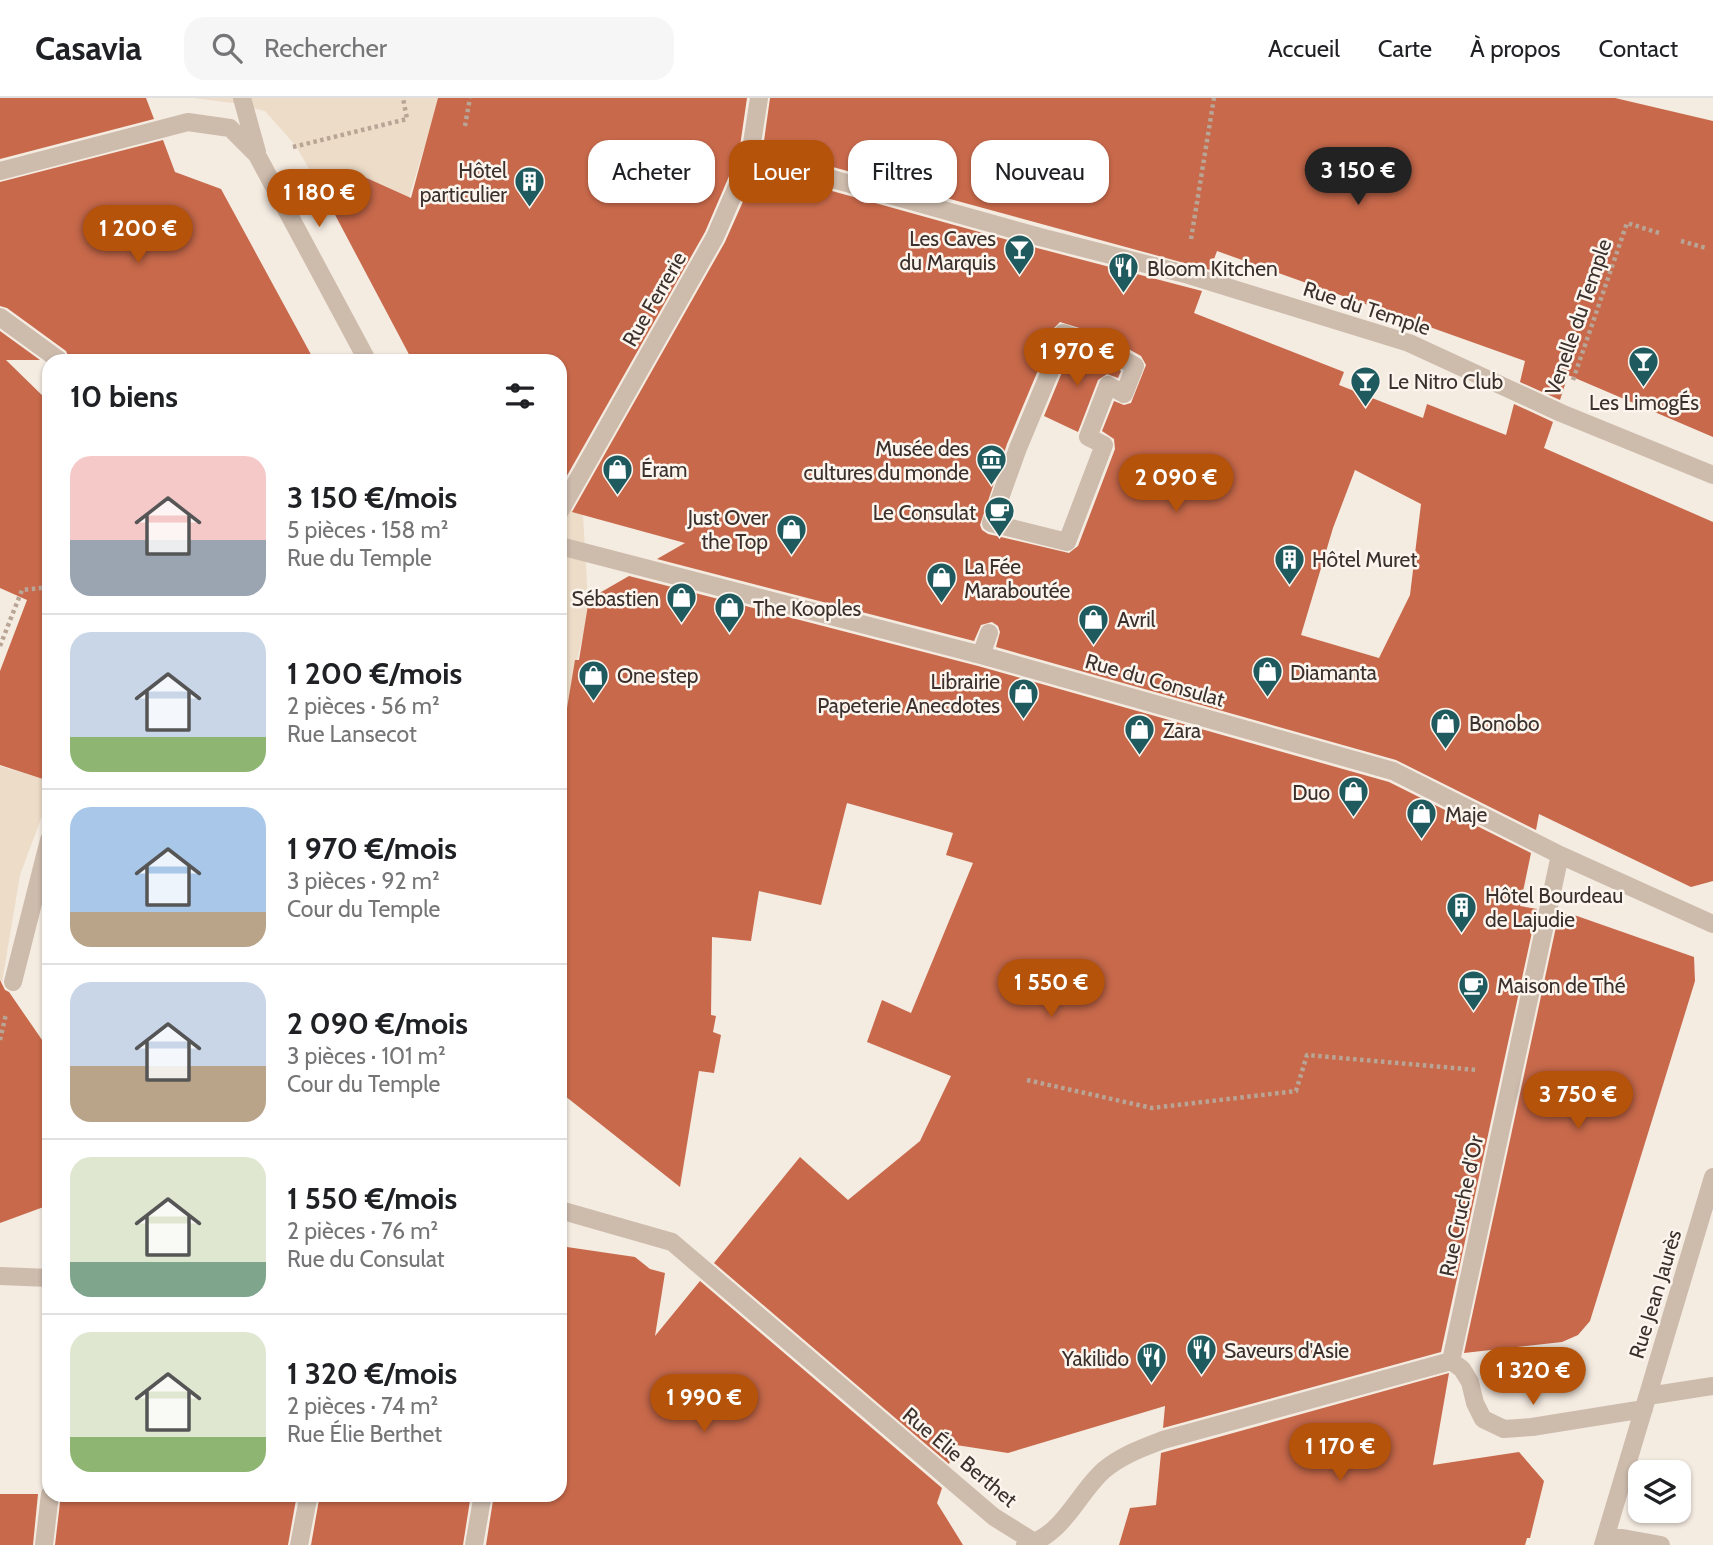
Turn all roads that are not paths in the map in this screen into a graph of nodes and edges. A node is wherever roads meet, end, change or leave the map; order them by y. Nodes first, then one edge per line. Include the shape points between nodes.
1 (243, 98) edge
2 (759, 98) edge
3 (752, 140) edge
4 (257, 155) junction
5 (0, 171) edge
6 (834, 179) edge
7 (730, 203) edge
8 (0, 317) edge
9 (52, 354) edge
10 (365, 354) edge
11 (1108, 385) joint
12 (1713, 475) edge
13 (567, 499) edge
14 (567, 548) edge
15 (989, 633) dead end
16 (981, 655) junction
17 (1560, 855) junction
18 (42, 868) edge
19 (1713, 924) edge
20 (13, 982) dead end
21 (1713, 1177) edge
22 (567, 1212) edge
23 (0, 1276) edge
24 (42, 1278) edge
25 (1451, 1361) junction
26 (1713, 1387) edge
27 (1646, 1402) junction
28 (49, 1502) edge
29 (307, 1502) edge
30 (482, 1502) edge
31 (1604, 1540) edge
32 (1033, 1544) edge
33 (44, 1545) edge
34 (299, 1545) edge
35 (474, 1545) edge
36 (1661, 1545) edge

1 - 4 street
2 - 3 street, Rue Ferrerie
4 - 5 street via 230,128 188,122
4 - 10 street
6 - 12 street, Rue du Temple via 1185,274 1409,344 1561,414
7 - 13 street, Rue Ferrerie via 715,237
8 - 9 street
11 - 11 street via 1124,394 1135,366 1114,351 1063,333 991,523 1067,542 1104,445 1088,437
14 - 16 street, Rue du Consulat
15 - 16 street
16 - 17 street, Rue du Consulat via 1393,771
17 - 19 street, Rue du Consulat
17 - 25 street, Rue Cruche d'Or
18 - 20 street
21 - 27 street, Rue Jean Jaurès
22 - 32 street, Rue Élie Berthet via 672,1242 994,1517
23 - 24 street
25 - 27 street via 1470,1382 1483,1419 1504,1429
25 - 32 street, Rue Élie Berthet via 1163,1440 1129,1454 1104,1471 1068,1516
26 - 27 street
27 - 31 street, Rue Jean Jaurès
28 - 33 street
29 - 34 street
30 - 35 street
31 - 36 street

